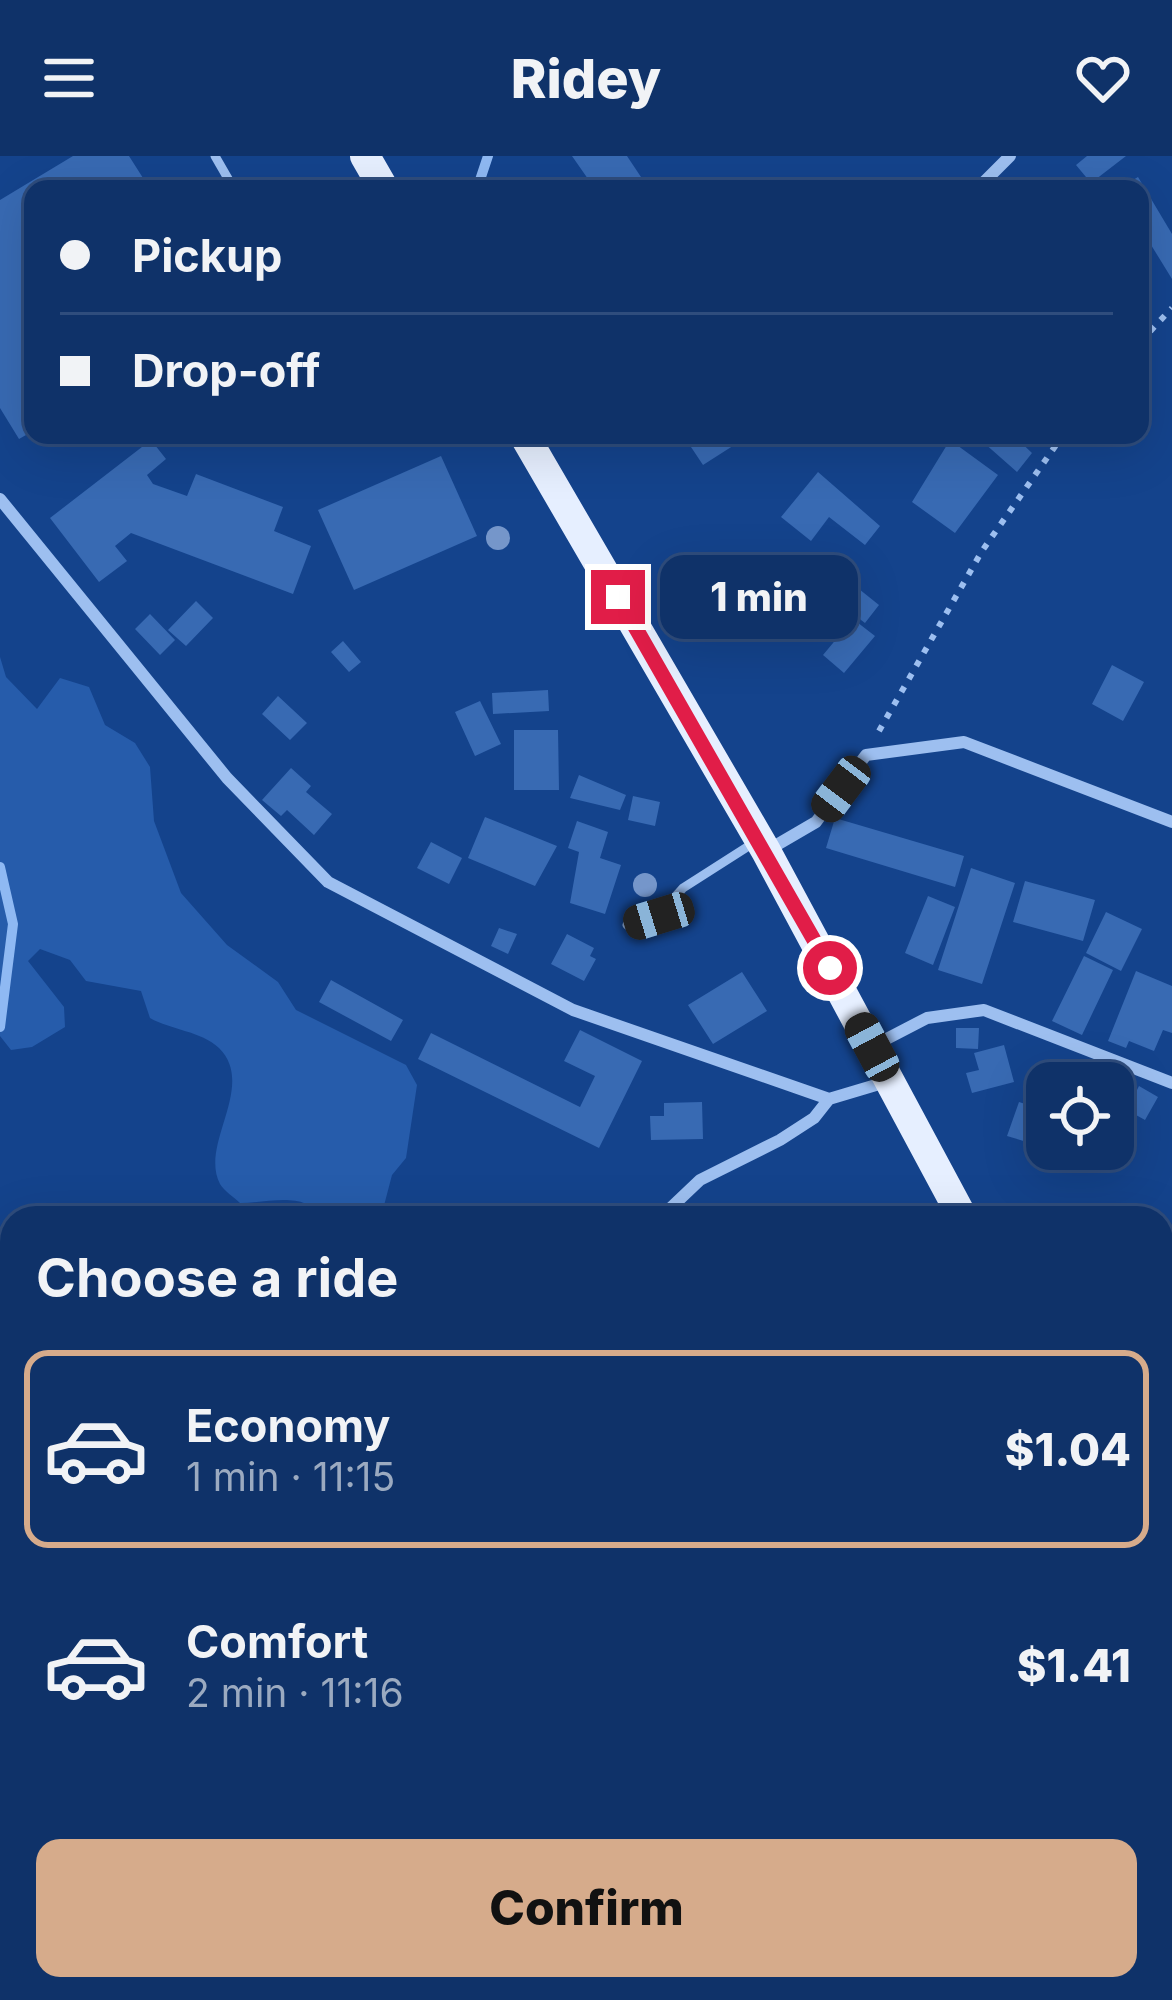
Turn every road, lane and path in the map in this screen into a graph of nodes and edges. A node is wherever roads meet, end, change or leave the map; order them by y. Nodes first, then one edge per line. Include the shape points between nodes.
1 (1010, 156) edge
2 (986, 180) edge
3 (1172, 308) edge
4 (1149, 332) edge
5 (529, 444) edge
6 (1058, 444) edge
7 (0, 499) edge
8 (866, 755) junction
9 (1172, 822) edge
10 (763, 845) junction
11 (627, 926) dead end
12 (872, 1047) junction
13 (887, 1082) junction
14 (1172, 1083) edge
15 (829, 1099) junction
16 (673, 1206) edge
17 (956, 1206) edge

1 - 2 street
3 - 4 path
5 - 10 main road
6 - 8 path via 982,550
7 - 15 street via 227,778 328,882 574,1010
8 - 9 street via 964,742
8 - 10 street via 816,822
10 - 11 lane via 682,888 659,916
10 - 12 main road
12 - 13 main road
12 - 14 street via 927,1018 984,1010
13 - 15 street
13 - 17 main road
15 - 16 street via 814,1118 700,1180

